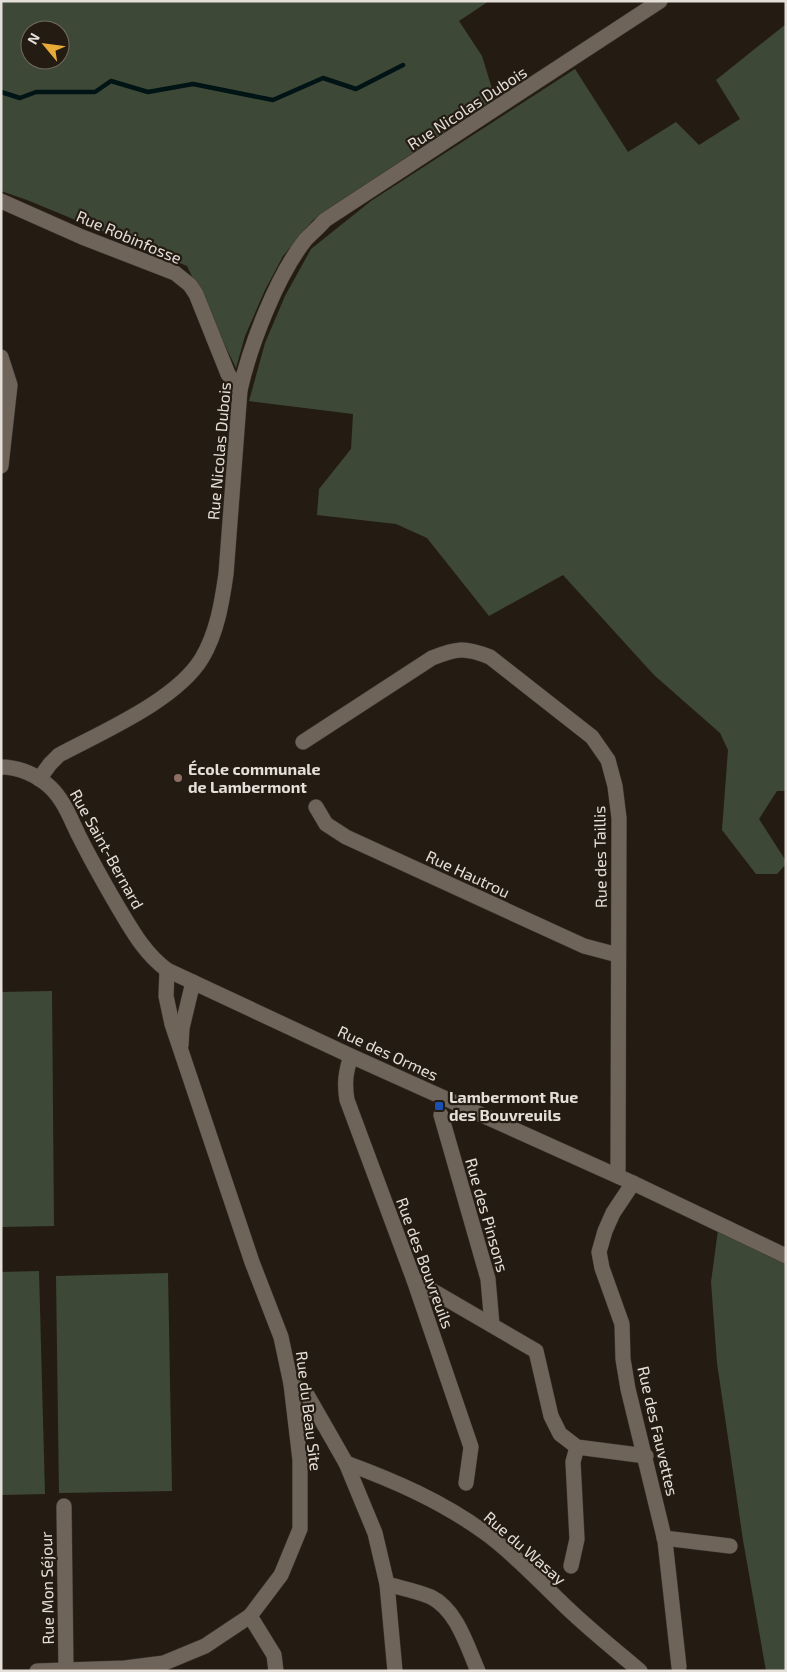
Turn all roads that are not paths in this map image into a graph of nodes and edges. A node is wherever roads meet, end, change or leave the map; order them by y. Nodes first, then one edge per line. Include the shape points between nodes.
1 (660, 1) edge
2 (1, 201) edge
3 (1, 357) edge
4 (240, 390) junction
5 (1, 466) edge
6 (303, 742) dead end
7 (1, 767) edge
8 (39, 779) junction
9 (316, 807) dead end
10 (618, 955) junction
11 (167, 970) junction
12 (193, 982) junction
13 (181, 1046) junction
14 (351, 1056) junction
15 (441, 1115) dead end
16 (618, 1176) junction
17 (633, 1183) junction
18 (786, 1256) edge
19 (414, 1280) junction
20 (492, 1325) junction
21 (291, 1384) junction
22 (577, 1447) junction
23 (646, 1456) junction
24 (346, 1463) junction
25 (466, 1483) dead end
26 (64, 1506) dead end
27 (664, 1538) junction
28 (730, 1546) dead end
29 (571, 1566) dead end
30 (387, 1584) junction
31 (250, 1616) junction
32 (679, 1667) dead end
33 (66, 1670) edge
34 (37, 1671) edge
35 (276, 1671) edge
36 (395, 1671) edge
37 (478, 1671) edge
38 (640, 1671) edge

1 - 4 street, Rue Nicolas Dubois via 326,220 307,239 280,281 256,336
2 - 4 street, Rue Robinfosse via 183,278 196,294 228,374
3 - 5 street via 10,385
4 - 8 street, Rue Nicolas Dubois via 225,583 216,624 203,657 175,688 149,706 59,755
6 - 10 street, Rue des Taillis via 432,658 451,650 471,650 490,657 592,737 608,760 619,818
7 - 8 street, Rue Saint-Bernard via 26,772
8 - 11 street, Rue Saint-Bernard via 60,800 139,942
9 - 10 street, Rue Hautrou via 326,824 346,837 584,946
10 - 16 street, Rue des Taillis
11 - 12 street, Rue des Ormes
11 - 13 street, Rue du Beau Site via 166,996
12 - 13 street, Rue du Beau Site
12 - 14 street, Rue des Ormes
13 - 21 street, Rue du Beau Site via 252,1262 281,1337
14 - 16 street, Rue des Ormes
14 - 19 street, Rue des Bouvreuils via 344,1085 347,1100
15 - 20 street, Rue des Pinsons via 488,1279
16 - 17 street, Rue des Ormes
17 - 18 street, Rue des Ormes
17 - 23 street, Rue des Fauvettes via 613,1213 599,1252 622,1324 628,1389
19 - 20 street
19 - 25 street, Rue des Bouvreuils via 471,1447
20 - 22 street via 536,1351 550,1416 560,1434
21 - 24 street via 306,1393
21 - 31 street, Rue du Beau Site via 300,1460 300,1529 281,1574
22 - 23 street
22 - 29 street via 573,1462 577,1539
23 - 27 street, Rue des Fauvettes
24 - 30 street via 375,1534
24 - 38 street, Rue du Wasay via 436,1501 486,1532
26 - 33 street, Rue Mon Séjour
27 - 28 street
27 - 32 street, Rue des Fauvettes
30 - 36 street
30 - 37 street via 431,1598 448,1610
31 - 33 street, Rue du Beau Site via 205,1646 164,1663
31 - 35 street via 274,1655
33 - 34 street, Rue du Beau Site

